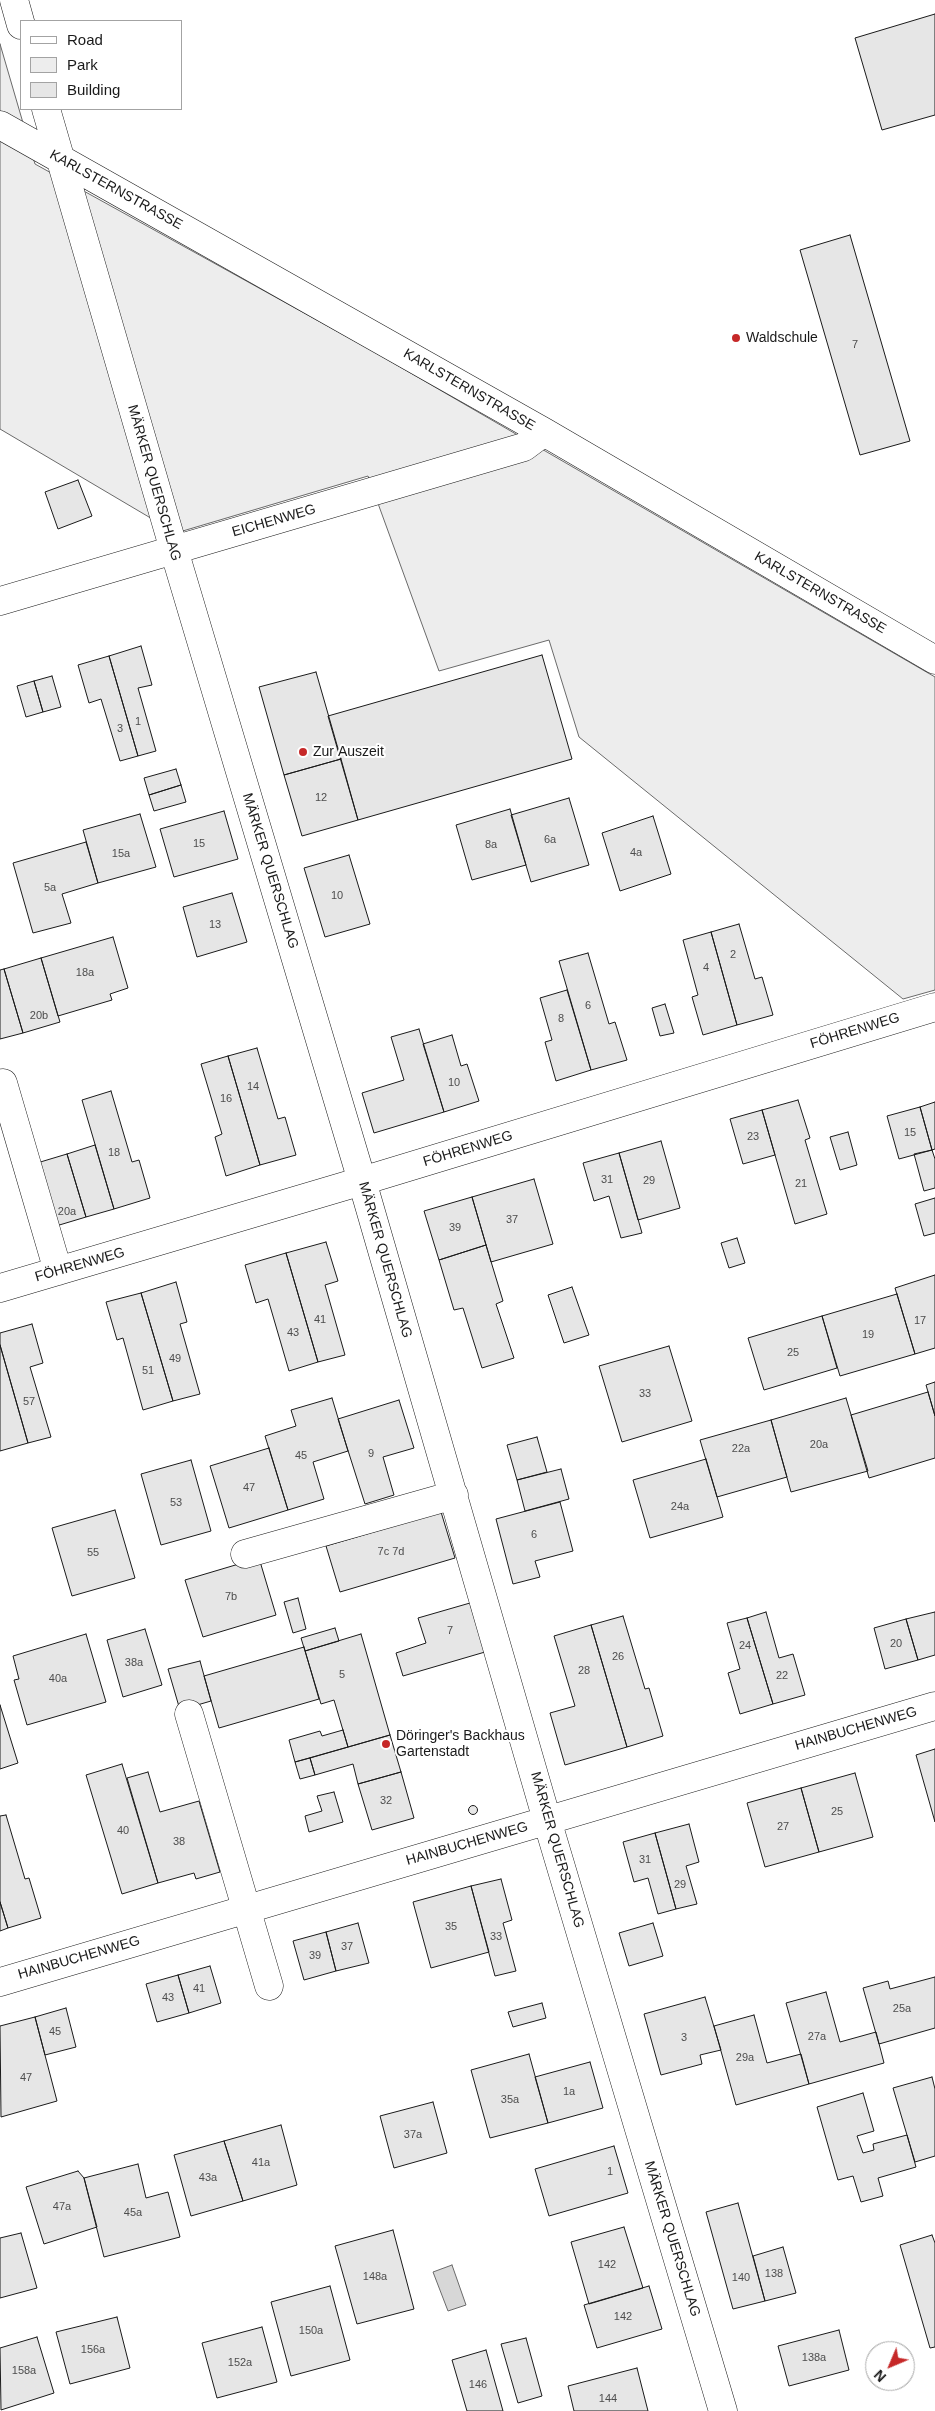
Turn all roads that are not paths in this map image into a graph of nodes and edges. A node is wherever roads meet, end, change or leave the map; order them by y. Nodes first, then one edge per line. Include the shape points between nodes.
1 (14, 0) edge
2 (20, 21) edge
3 (46, 110) edge
4 (0, 125) edge
5 (60, 159) junction
6 (544, 432) junction
7 (174, 550) junction
8 (0, 602) edge
9 (935, 660) edge
10 (935, 1006) edge
11 (4, 1083) dead end
12 (362, 1181) junction
13 (58, 1271) junction
14 (0, 1288) edge
15 (454, 1495) junction
16 (246, 1554) dead end
17 (935, 1706) edge
18 (189, 1714) dead end
19 (547, 1820) junction
20 (246, 1909) junction
21 (0, 1982) edge
22 (269, 1986) dead end
23 (723, 2411) edge

1 - 2 street
3 - 5 street, MÄRKER QUERSCHLAG
4 - 5 street, KARLSTERNSTRASSE
5 - 6 street, KARLSTERNSTRASSE
5 - 7 street, MÄRKER QUERSCHLAG
6 - 7 street, EICHENWEG via 524,447
6 - 9 street, KARLSTERNSTRASSE
7 - 8 street, EICHENWEG
7 - 12 street, MÄRKER QUERSCHLAG
10 - 12 street, FÖHRENWEG
11 - 13 street
12 - 13 street, FÖHRENWEG
12 - 15 street, MÄRKER QUERSCHLAG
13 - 14 street, FÖHRENWEG
15 - 16 street
15 - 19 street, MÄRKER QUERSCHLAG
17 - 19 street, HAINBUCHENWEG
18 - 20 street
19 - 20 street, HAINBUCHENWEG
19 - 23 street, MÄRKER QUERSCHLAG
20 - 21 street, HAINBUCHENWEG
20 - 22 street

